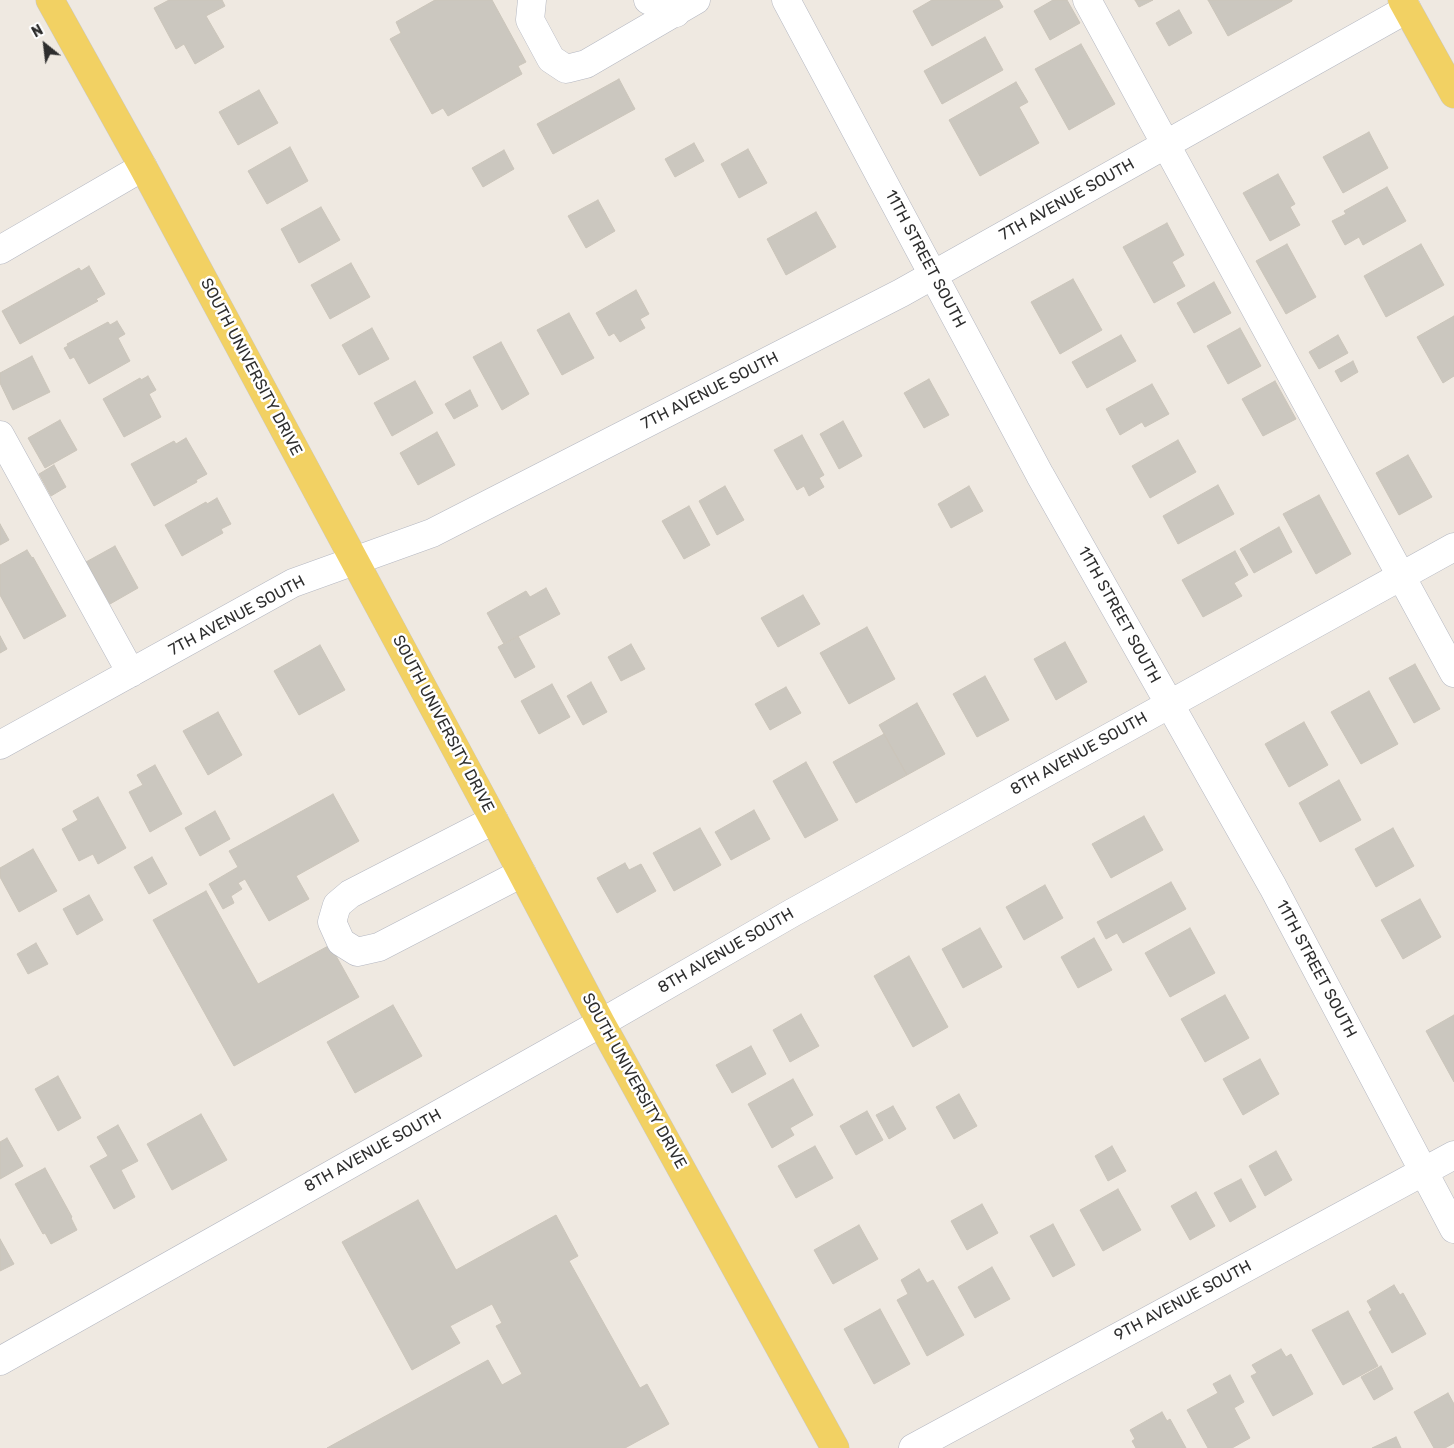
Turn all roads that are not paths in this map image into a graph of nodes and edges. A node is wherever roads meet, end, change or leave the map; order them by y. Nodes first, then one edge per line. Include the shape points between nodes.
1 (50, 0) edge
2 (532, 0) edge
3 (648, 0) edge
4 (786, 0) edge
5 (1087, 0) edge
6 (1404, 4) edge
7 (686, 6) edge
8 (1454, 94) edge
9 (1166, 144) junction
10 (143, 166) junction
11 (0, 250) edge
12 (934, 274) junction
13 (0, 435) edge
14 (1454, 547) edge
15 (355, 561) junction
16 (1402, 576) junction
17 (131, 672) junction
18 (1454, 673) edge
19 (1170, 704) junction
20 (0, 745) edge
21 (494, 820) junction
22 (522, 873) junction
23 (601, 1023) junction
24 (1454, 1155) edge
25 (1423, 1171) junction
26 (1454, 1229) edge
27 (0, 1361) edge
28 (835, 1448) edge
29 (913, 1448) edge

1 - 10 main road, SOUTH UNIVERSITY DRIVE
2 - 7 street via 530,20 551,59 566,69 586,64
3 - 7 street
4 - 12 street, 11TH STREET SOUTH
5 - 9 street
6 - 8 main road
6 - 9 street, 7TH AVENUE SOUTH
9 - 12 street, 7TH AVENUE SOUTH
9 - 16 street
10 - 11 street
10 - 15 main road, SOUTH UNIVERSITY DRIVE
12 - 15 street, 7TH AVENUE SOUTH via 432,533
12 - 19 street, 11TH STREET SOUTH via 1040,475
13 - 17 street
14 - 16 street, 8TH AVENUE SOUTH
15 - 17 street, 7TH AVENUE SOUTH via 293,583
15 - 21 main road, SOUTH UNIVERSITY DRIVE
16 - 18 street
16 - 19 street, 8TH AVENUE SOUTH
17 - 20 street, 7TH AVENUE SOUTH
19 - 23 street, 8TH AVENUE SOUTH via 792,913
19 - 25 street, 11TH STREET SOUTH via 1273,887
21 - 22 main road, SOUTH UNIVERSITY DRIVE
21 - 22 street via 350,894 337,905 332,922 341,942 357,952 379,947
22 - 23 main road, SOUTH UNIVERSITY DRIVE
23 - 27 street, 8TH AVENUE SOUTH
23 - 28 main road, SOUTH UNIVERSITY DRIVE
24 - 25 street, 9TH AVENUE SOUTH
25 - 26 street, 11TH STREET SOUTH
25 - 29 street, 9TH AVENUE SOUTH

